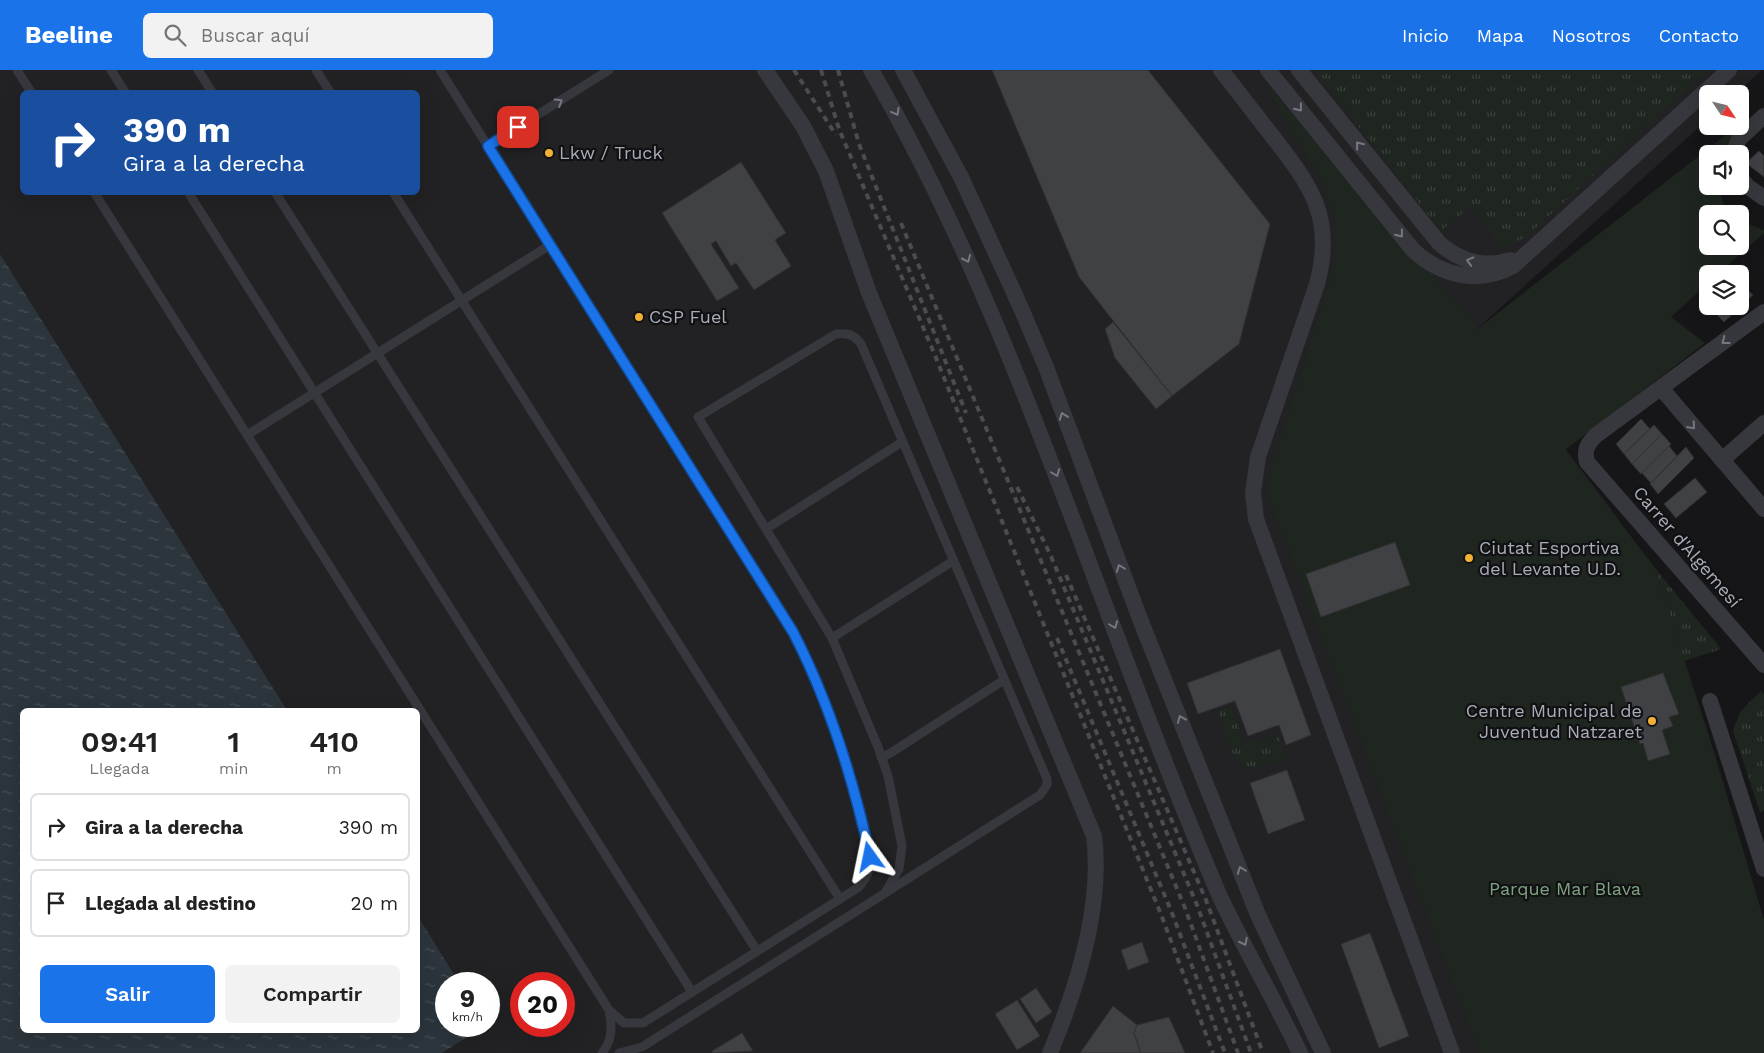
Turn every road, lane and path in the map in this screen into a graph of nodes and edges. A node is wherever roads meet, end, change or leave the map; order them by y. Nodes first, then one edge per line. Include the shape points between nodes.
1 (16, 70) edge
2 (111, 70) edge
3 (198, 70) edge
4 (316, 70) edge
5 (440, 70) edge
6 (609, 70) edge
7 (765, 70) edge
8 (871, 70) edge
9 (903, 70) edge
10 (1221, 70) edge
11 (1268, 70) edge
12 (1299, 70) edge
13 (1729, 70) edge
14 (30, 90) edge
15 (124, 90) edge
16 (211, 90) edge
17 (329, 90) edge
18 (1764, 116) edge
19 (1737, 145) edge
20 (488, 146) junction
21 (1749, 187) edge
22 (96, 195) edge
23 (190, 195) edge
24 (277, 195) edge
25 (395, 195) edge
26 (1764, 198) edge
27 (1546, 238) junction
28 (550, 244) junction
29 (462, 300) junction
30 (1762, 317) edge
31 (377, 354) junction
32 (1661, 388) junction
33 (315, 393) junction
34 (1764, 423) edge
35 (247, 435) junction
36 (902, 442) junction
37 (1722, 460) junction
38 (1764, 509) edge
39 (766, 529) junction
40 (953, 561) junction
41 (832, 638) junction
42 (1764, 665) edge
43 (1004, 680) junction
44 (1710, 701) dead end
45 (419, 708) edge
46 (420, 710) edge
47 (881, 757) junction
48 (1764, 869) edge
49 (885, 894) junction
50 (840, 900) junction
51 (757, 951) junction
52 (1285, 976) junction
53 (692, 992) junction
54 (609, 1010) junction
55 (602, 1053) edge
56 (619, 1053) edge
57 (1050, 1053) edge
58 (1298, 1053) edge
59 (1323, 1053) edge
60 (1333, 1053) edge
61 (1452, 1053) edge

1 - 14 lane
2 - 15 lane
3 - 16 lane
4 - 17 lane
5 - 20 lane
20 -> 6 lane
7 - 57 street via 803,126 826,171 870,293 1094,836 1094,886 1087,939 1077,979
8 -> 58 street via 920,158 981,290 1048,451 1221,899
52 -> 9 street via 1136,610 1022,308 961,177
10 - 61 street via 1304,179 1317,204 1324,242 1322,268 1258,457 1253,493 1256,519
11 -> 27 street via 1413,250 1431,264 1465,277 1501,273
27 -> 12 street via 1502,263 1477,263 1453,254 1433,236
13 - 27 street
18 - 19 street via 1739,139
20 - 28 lane
21 - 26 street
22 - 35 lane
23 - 33 lane
24 - 31 lane
25 - 29 lane
28 - 29 lane
28 - 50 lane via 793,632 819,685 849,768 870,857 866,878
29 - 31 lane
29 - 50 lane
30 -> 32 street
31 - 33 lane
31 - 51 lane
32 -> 37 street
32 - 42 street, Carrer d'Algemesí via 1595,436 1584,452 1587,462
33 - 35 lane
33 - 53 lane
34 - 37 street
35 - 45 lane
36 - 39 lane
36 - 39 lane via 861,344 847,333 836,334 698,417
36 - 40 lane
37 - 38 street
39 - 41 lane
40 - 41 lane
40 - 43 lane
41 - 47 lane
43 - 47 lane
43 - 49 lane via 1047,779 1044,791
44 - 48 street
46 - 54 lane
47 - 49 lane via 902,846 899,869
49 - 56 lane via 642,1047
50 - 51 lane
51 - 53 lane
52 - 59 street
52 - 60 street
53 - 54 lane via 642,1023 624,1023
54 - 55 lane via 612,1027

